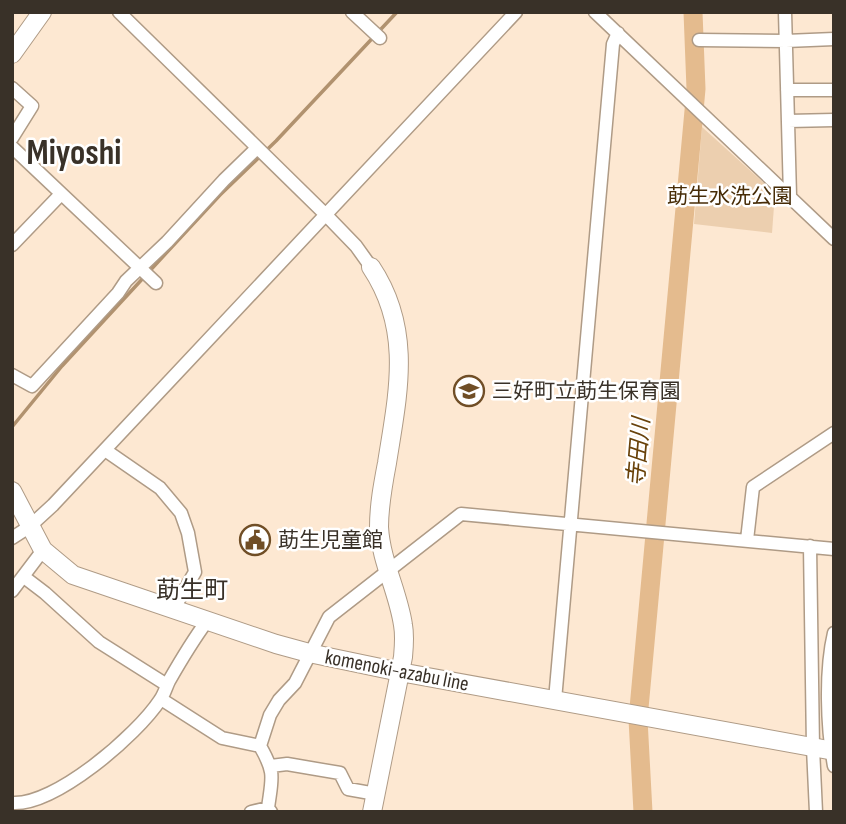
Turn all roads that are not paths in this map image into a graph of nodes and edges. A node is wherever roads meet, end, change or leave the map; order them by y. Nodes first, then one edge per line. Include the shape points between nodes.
1 (42, 12) edge
2 (118, 12) edge
3 (352, 12) edge
4 (516, 12) edge
5 (595, 12) edge
6 (785, 12) edge
7 (618, 33) junction
8 (380, 38) dead end
9 (834, 38) edge
10 (699, 40) dead end
11 (786, 41) junction
12 (12, 54) edge
13 (12, 88) edge
14 (788, 90) junction
15 (834, 90) edge
16 (834, 120) edge
17 (788, 121) junction
18 (12, 138) edge
19 (12, 147) edge
20 (257, 148) junction
21 (61, 194) junction
22 (790, 196) junction
23 (326, 215) junction
24 (834, 239) edge
25 (12, 245) edge
26 (371, 267) joint
27 (141, 269) junction
28 (155, 282) dead end
29 (12, 375) edge
30 (834, 433) edge
31 (105, 450) junction
32 (12, 491) edge
33 (570, 524) junction
34 (29, 527) junction
35 (12, 538) edge
36 (747, 540) junction
37 (810, 546) junction
38 (834, 549) edge
39 (43, 550) junction
40 (388, 573) junction
41 (23, 577) junction
42 (12, 591) edge
43 (173, 610) junction
44 (207, 621) junction
45 (834, 632) edge
46 (309, 653) junction
47 (400, 672) junction
48 (167, 685) junction
49 (161, 699) junction
50 (555, 700) junction
51 (260, 746) junction
52 (813, 748) junction
53 (833, 756) edge
54 (271, 766) junction
55 (374, 803) edge
56 (17, 806) edge
57 (269, 810) edge
58 (251, 812) edge
59 (816, 812) edge

1 - 12 main road
2 - 20 street
3 - 8 street
4 - 23 street
5 - 7 street
6 - 11 street
7 - 22 street
7 - 33 street via 613,44
9 - 11 street
10 - 11 street
11 - 14 street
13 - 18 street via 32,106
14 - 15 street
14 - 17 street
16 - 17 street
17 - 22 street
19 - 21 street
20 - 23 street
20 - 27 street
21 - 25 street
21 - 27 street
22 - 24 street
23 - 26 street
23 - 31 street
26 - 40 main road via 390,304 400,354 380,513 380,541
27 - 28 street
27 - 29 street via 32,386
30 - 36 street via 753,487
31 - 34 street
31 - 43 street via 160,488 181,513 195,572
32 - 34 main road, komenoki-azabu line
33 - 36 street
33 - 40 street via 461,514
33 - 50 street
34 - 35 street
34 - 39 main road, komenoki-azabu line
36 - 37 street
37 - 38 street
37 - 52 street
39 - 41 street
39 - 43 main road, komenoki-azabu line via 81,579
40 - 46 street via 333,613
40 - 47 main road via 403,623
41 - 42 street
41 - 48 street via 99,642
43 - 44 main road, komenoki-azabu line
44 - 46 main road, komenoki-azabu line
44 - 48 street
45 - 53 street via 828,680
46 - 47 main road, komenoki-azabu line
46 - 51 street via 296,683 270,715
47 - 50 main road, komenoki-azabu line
47 - 55 main road
48 - 49 street
49 - 51 street via 222,738
49 - 56 street via 99,762 64,786
50 - 52 main road, komenoki-azabu line
51 - 54 street
52 - 53 main road, komenoki-azabu line
52 - 59 street
54 - 55 street via 287,764 340,773 348,789
54 - 57 street
57 - 58 street

